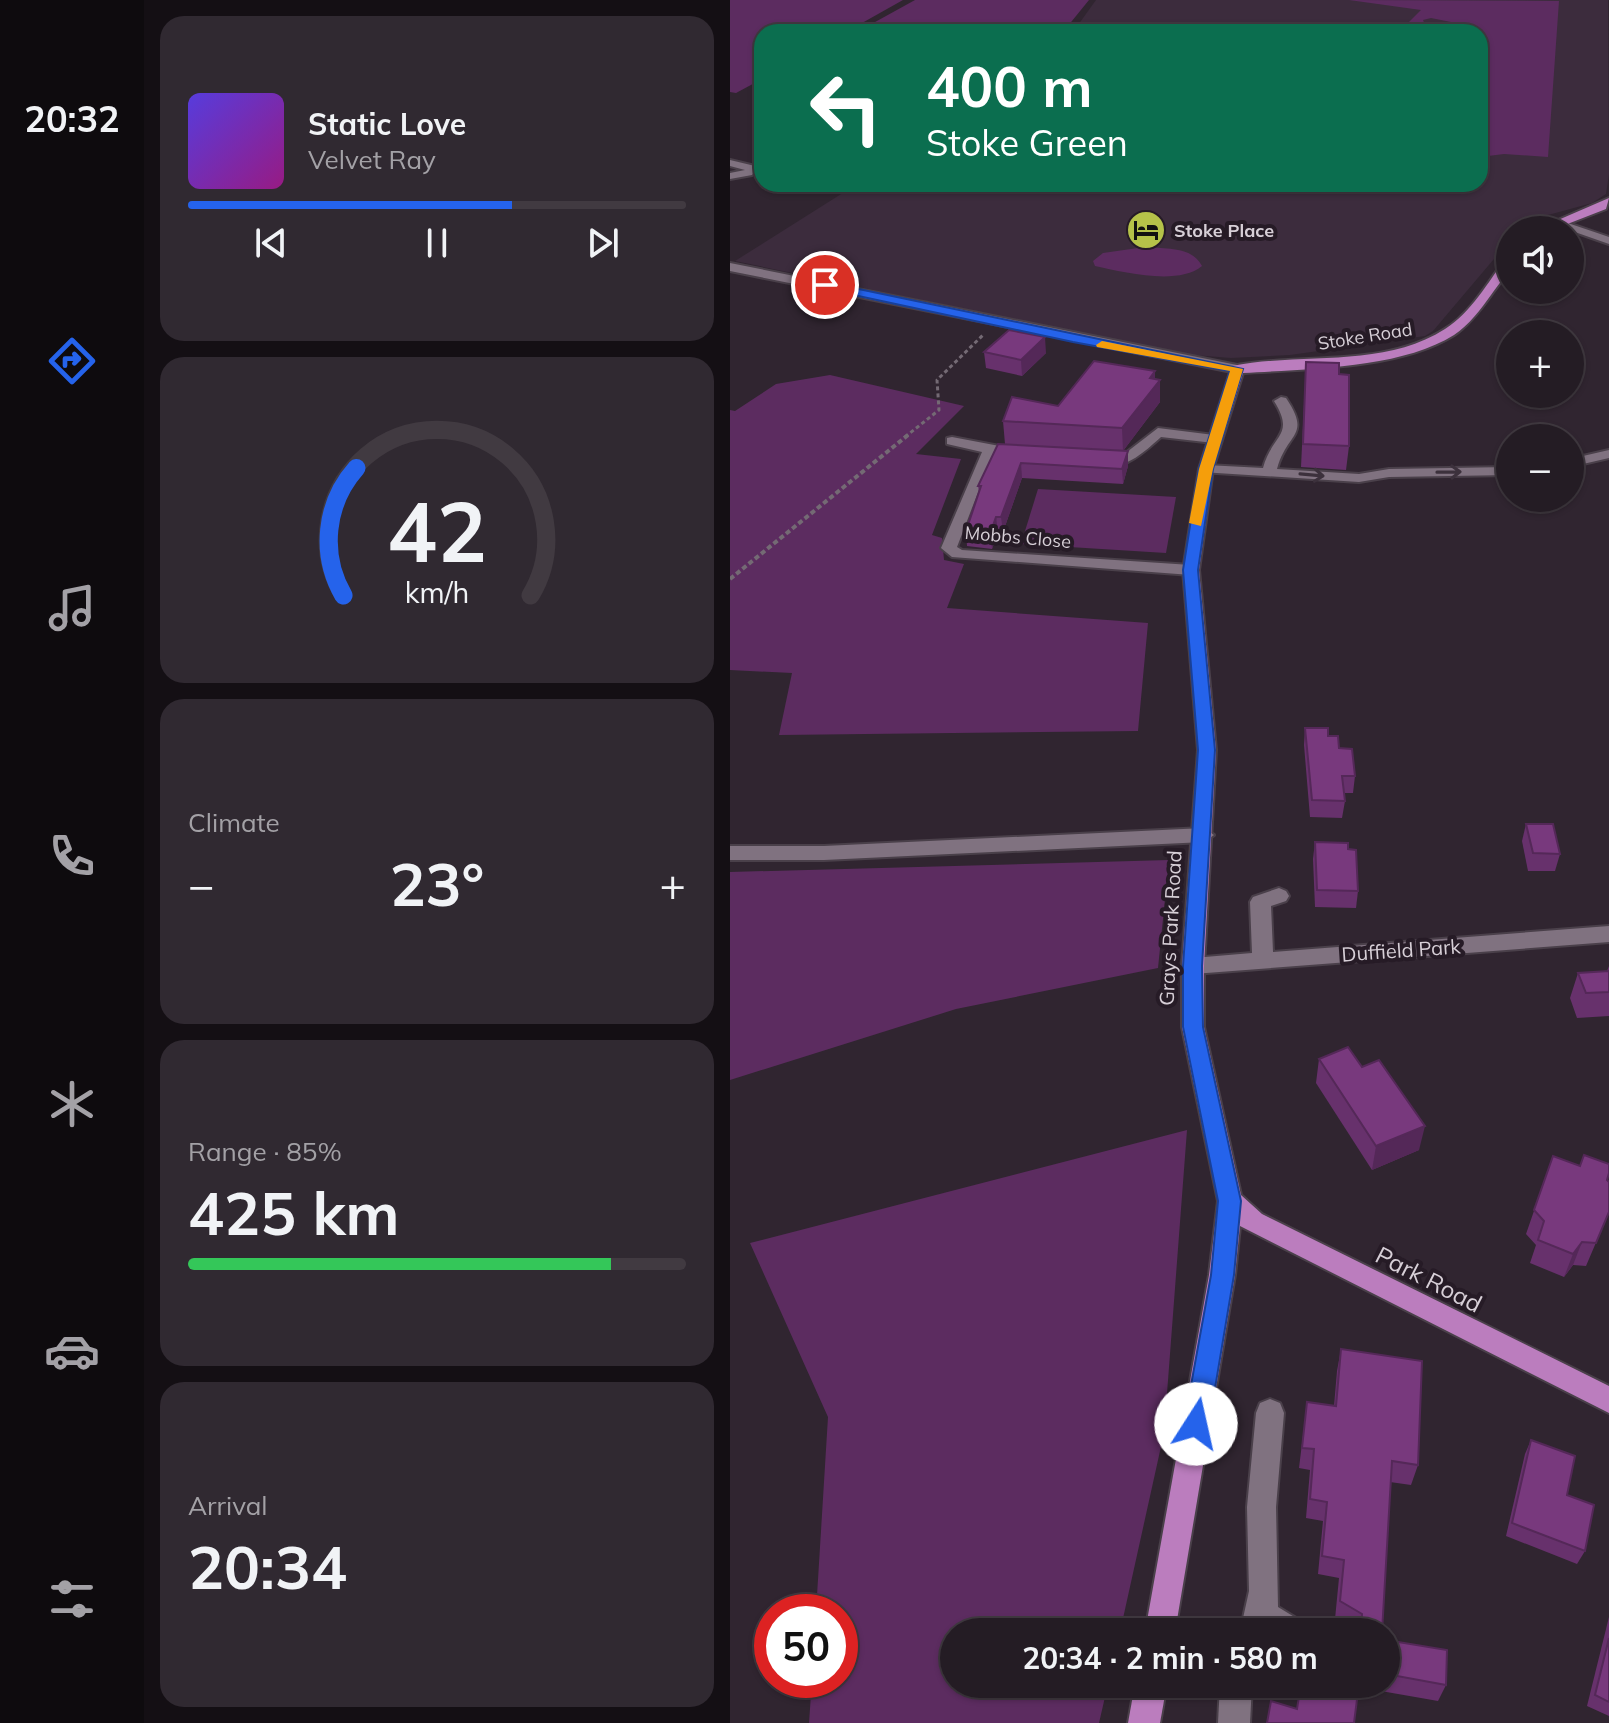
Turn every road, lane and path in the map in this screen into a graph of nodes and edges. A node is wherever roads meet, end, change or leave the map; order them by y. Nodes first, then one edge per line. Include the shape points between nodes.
1 (730, 163) edge
2 (730, 176) edge
3 (1609, 201) edge
4 (1578, 216) edge
5 (1584, 232) edge
6 (1609, 241) edge
7 (730, 267) edge
8 (1496, 278) edge
9 (997, 322) junction
10 (1237, 369) junction
11 (1281, 401) dead end
12 (1168, 418) dead end
13 (1158, 432) junction
14 (1214, 439) junction
15 (952, 441) dead end
16 (991, 450) junction
17 (1609, 454) edge
18 (1040, 455) edge
19 (1083, 458) edge
20 (1584, 460) edge
21 (1206, 469) junction
22 (1496, 471) edge
23 (1269, 472) junction
24 (1191, 570) junction
25 (730, 579) edge
26 (1204, 835) junction
27 (730, 853) edge
28 (1279, 896) dead end
29 (1609, 934) edge
30 (1263, 961) junction
31 (1193, 966) junction
32 (1230, 1201) junction
33 (1609, 1400) edge
34 (1270, 1413) dead end
35 (1162, 1618) edge
36 (1260, 1618) edge
37 (1148, 1698) edge
38 (1235, 1698) edge
39 (1144, 1723) edge
40 (1234, 1723) edge

1 - 2 street via 751,168
3 - 4 main road
5 - 6 street
7 - 9 street
8 - 10 main road, Stoke Road via 1452,331 1427,344
9 - 10 street
9 - 25 path via 937,380 939,410
10 - 14 main road, Grays Park Road
11 - 23 street via 1292,418 1292,429 1275,450
12 - 13 street
13 - 14 street
13 - 19 street via 1127,459
14 - 21 main road, Grays Park Road
15 - 16 street
16 - 18 street
16 - 24 street, Mobbs Close via 951,541 949,548 958,554
17 - 20 street
21 - 23 street
21 - 24 main road, Grays Park Road
23 -> 22 street via 1359,478
24 - 26 main road, Grays Park Road via 1207,750
26 - 27 street
26 - 31 main road, Grays Park Road
28 - 30 street via 1260,902
29 - 30 street, Duffield Park
30 - 31 street, Duffield Park
31 - 32 main road, Grays Park Road via 1193,1027
32 - 33 main road, Park Road via 1253,1222
32 - 35 main road, Grays Park Road
34 - 36 street via 1261,1520 1266,1595
37 - 39 main road
38 - 40 street

